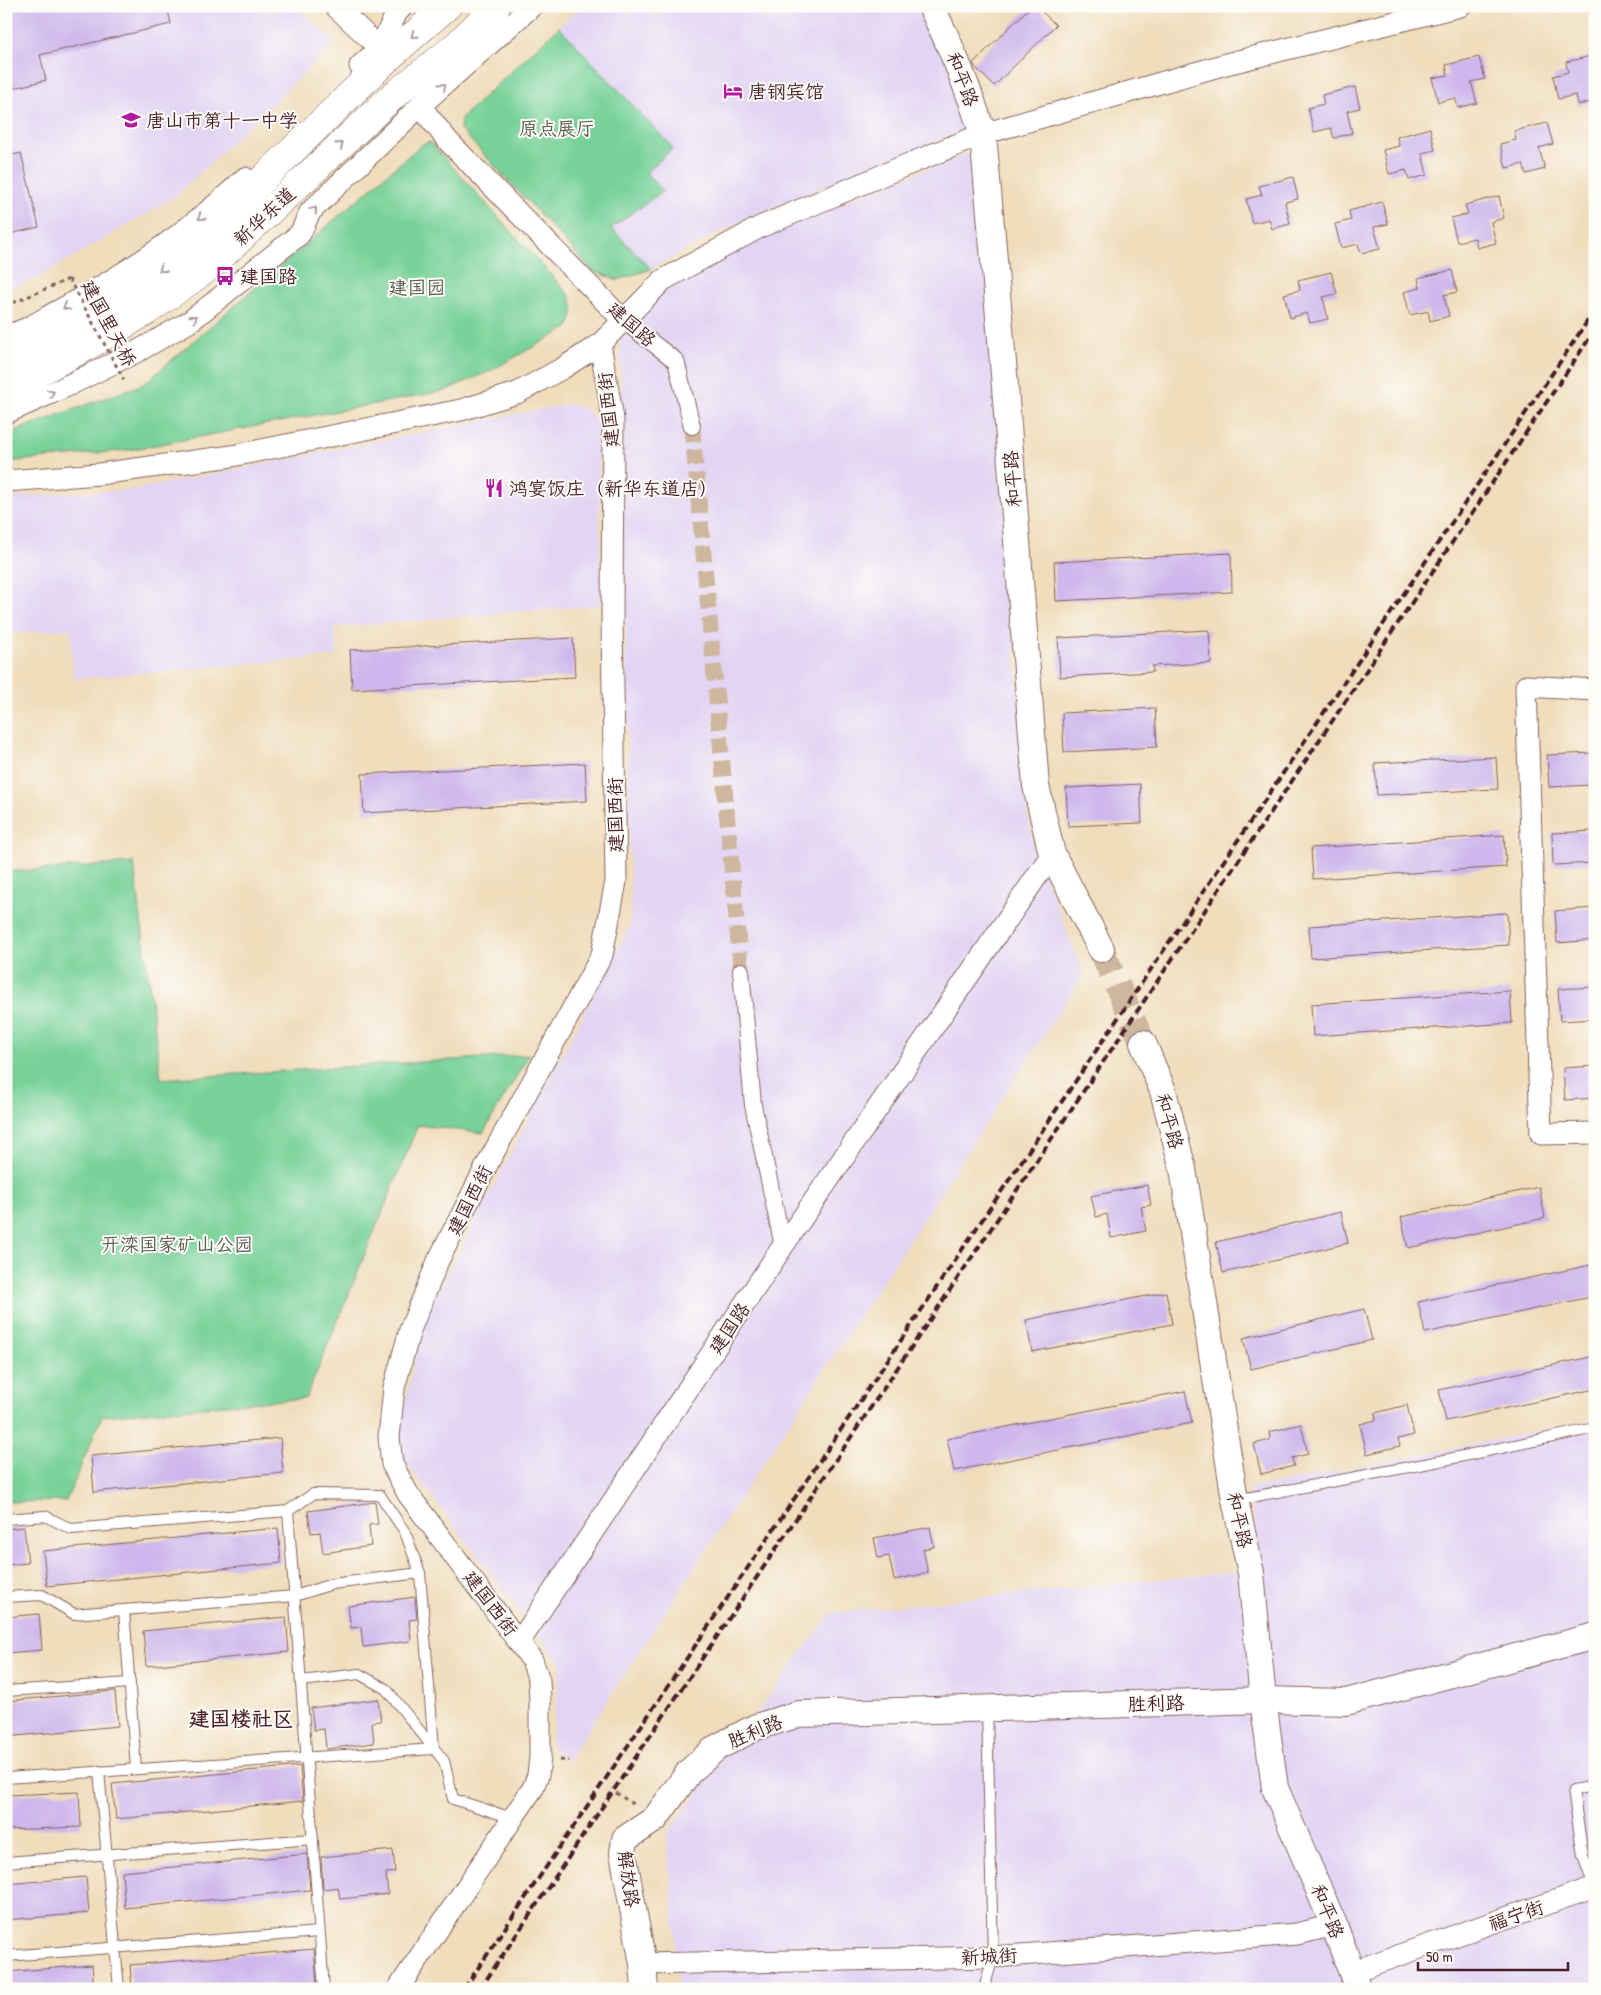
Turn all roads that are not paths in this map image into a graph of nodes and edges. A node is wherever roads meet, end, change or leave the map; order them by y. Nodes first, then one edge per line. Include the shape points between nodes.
1 (335, 6) edge
2 (403, 6) edge
3 (496, 6) edge
4 (517, 6) edge
5 (532, 6) edge
6 (932, 6) edge
7 (1460, 6) edge
8 (444, 9) edge
9 (456, 46) junction
10 (384, 52) junction
11 (420, 106) junction
12 (983, 134) junction
13 (624, 321) junction
14 (6, 335) edge
15 (600, 344) junction
16 (6, 359) edge
17 (6, 390) edge
18 (6, 413) edge
19 (692, 426) tunnel mouth
20 (6, 481) edge
21 (1595, 690) edge
22 (1052, 854) junction
23 (1101, 949) tunnel mouth
24 (741, 971) tunnel mouth
25 (1142, 1043) tunnel mouth
26 (1595, 1133) edge
27 (783, 1246) junction
28 (1595, 1428) edge
29 (1235, 1500) junction
30 (288, 1511) junction
31 (6, 1519) edge
32 (420, 1573) junction
33 (295, 1596) junction
34 (6, 1597) edge
35 (124, 1610) junction
36 (1595, 1636) edge
37 (520, 1641) junction
38 (301, 1681) junction
39 (130, 1682) junction
40 (6, 1691) edge
41 (1263, 1700) junction
42 (987, 1708) junction
43 (716, 1748) joint
44 (434, 1749) junction
45 (306, 1758) junction
46 (136, 1769) junction
47 (99, 1771) junction
48 (6, 1778) edge
49 (1595, 1786) edge
50 (512, 1818) junction
51 (312, 1839) junction
52 (107, 1854) junction
53 (6, 1862) edge
54 (1595, 1888) edge
55 (1334, 1925) junction
56 (320, 1932) junction
57 (115, 1947) junction
58 (6, 1956) edge
59 (993, 1957) junction
60 (644, 1976) edge
61 (1354, 1980) edge
62 (119, 1989) edge
63 (324, 1989) edge
64 (398, 1989) edge
65 (984, 1989) edge

1 - 10 street
2 - 10 street via 397,12
3 - 9 main road, 新华东道
4 - 9 main road
11 -> 5 street
6 - 12 street, 和平路
7 - 12 street via 1226,64
8 -> 10 main road, 新华东道
17 -> 9 main road, 新华东道 via 147,311 212,265 392,96
10 -> 14 street via 187,228 70,305 17,333
10 -> 16 main road, 新华东道 via 198,242 114,303
11 - 13 street, 建国路 via 449,142
18 -> 11 street via 81,379 190,322 300,234 310,212
12 - 13 street via 760,227 663,280
12 - 22 street, 和平路 via 1036,786
13 - 15 street
13 - 19 street, 建国路 via 676,361
15 - 20 street via 517,393 460,410 232,456 99,474
15 - 37 street, 建国西街 via 613,419 616,882 602,955 438,1261 410,1330 396,1380 389,1437 392,1464 408,1494
21 - 26 street via 1526,686 1541,1134
22 - 23 street, 和平路
22 - 27 street, 建国路
24 - 27 street via 753,1105
25 - 29 street, 和平路 via 1163,1090 1183,1169
27 - 37 street, 建国路
28 - 29 lane
29 - 41 street, 和平路 via 1251,1573
30 - 31 lane via 71,1529 45,1516
30 - 32 lane via 313,1494 380,1495 406,1532
30 - 33 lane
32 - 33 lane via 332,1584
32 - 44 lane
33 - 35 lane
33 - 38 lane
34 - 35 lane via 42,1595 74,1614
35 - 39 lane
36 - 41 street, 胜利路 via 1346,1702
37 - 50 street, 建国西街 via 539,1680 540,1757 533,1788
38 - 44 lane via 359,1674 386,1689
38 - 45 lane
39 - 40 lane
39 - 46 lane
41 - 42 street, 胜利路
41 - 55 street, 和平路 via 1275,1788
42 - 43 street, 胜利路 via 799,1714 756,1727
42 - 59 lane
43 - 60 street, 解放路 via 689,1772 655,1819 625,1839 623,1852
44 - 45 lane
44 - 50 lane via 444,1760 453,1799
45 - 46 lane
45 - 51 lane
46 - 47 lane
47 - 48 lane
47 - 52 lane
49 - 54 lane via 1573,1790 1583,1856
50 - 64 street, 建国西街
51 - 52 lane
51 - 56 lane
52 - 53 lane
52 - 57 lane
54 - 61 street, 福宁街
55 - 59 street, 新城街 via 1297,1934
55 - 61 street, 和平路
56 - 57 lane
56 - 63 lane
57 - 58 lane
57 - 62 lane
59 - 60 street, 新城街
59 - 65 lane

